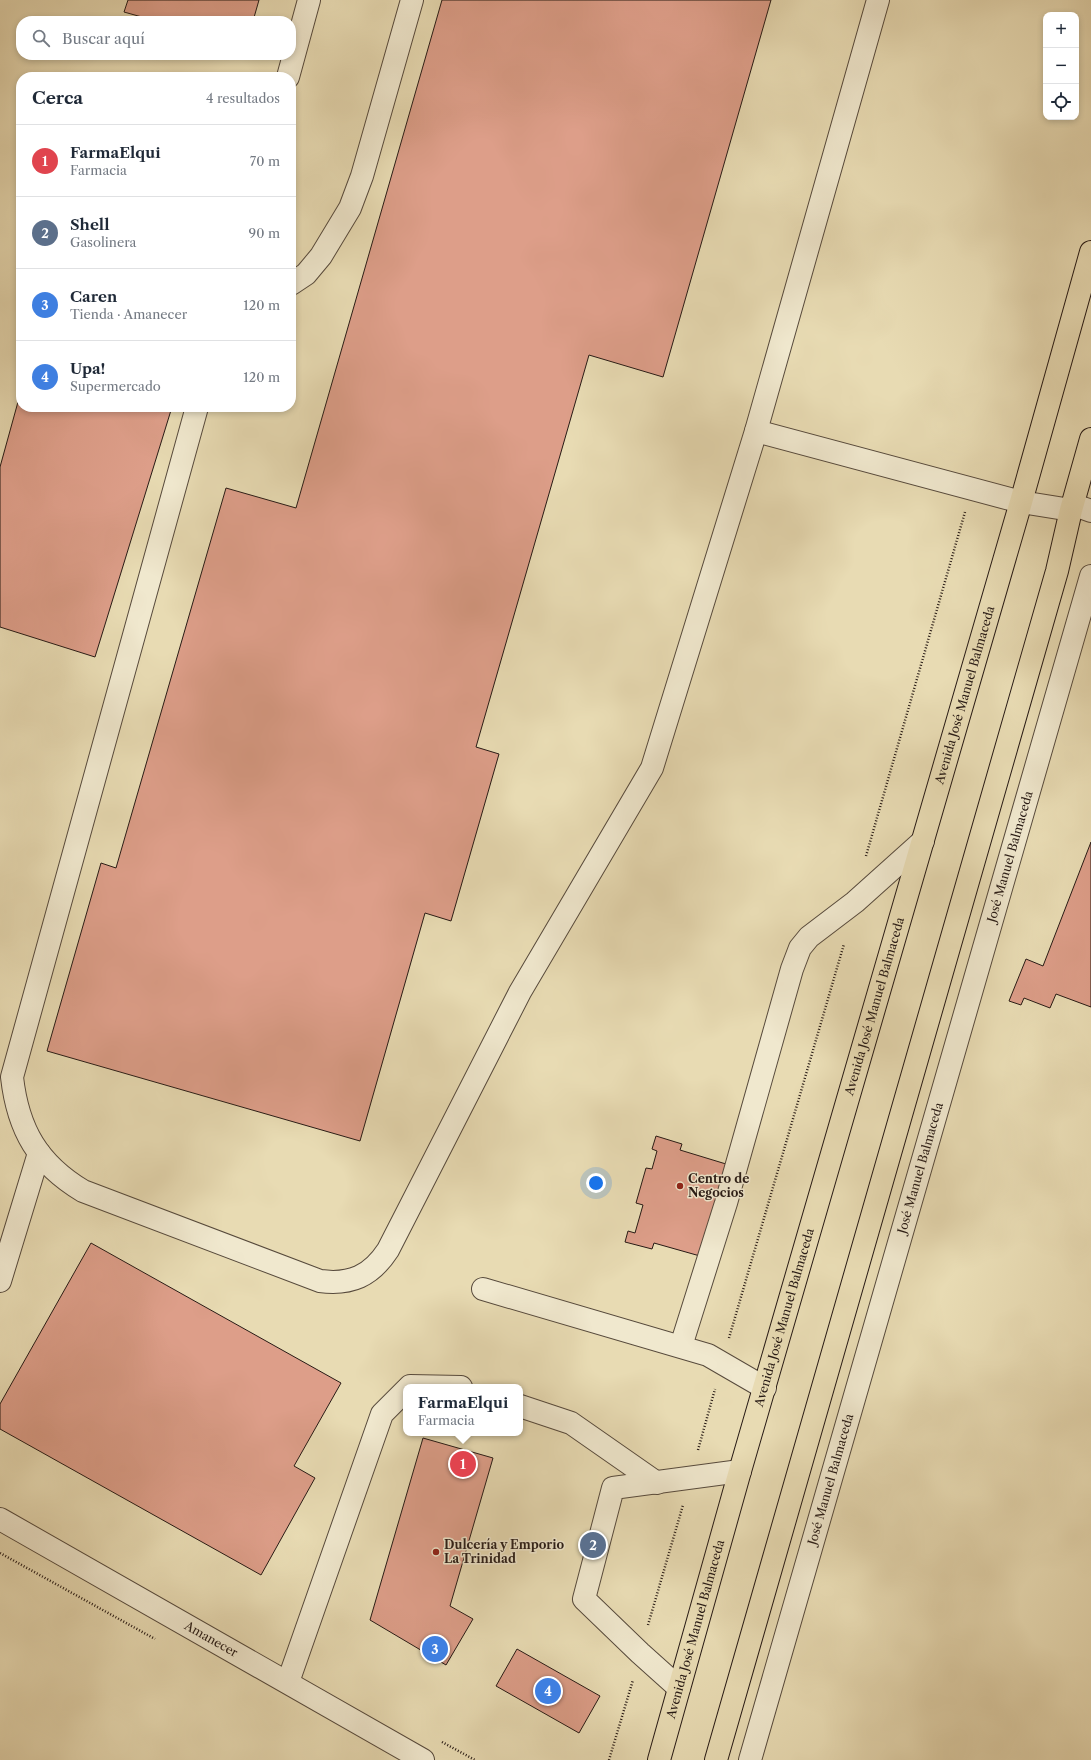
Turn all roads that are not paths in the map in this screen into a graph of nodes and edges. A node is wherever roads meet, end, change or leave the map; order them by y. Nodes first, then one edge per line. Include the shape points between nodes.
1 (309, 0) edge
2 (412, 0) edge
3 (878, 0) edge
4 (296, 48) edge
5 (293, 60) edge
6 (289, 72) edge
7 (1091, 252) edge
8 (296, 281) edge
9 (196, 412) edge
10 (756, 431) junction
11 (1091, 439) edge
12 (1021, 502) junction
13 (1081, 510) edge
14 (1091, 576) edge
15 (922, 841) junction
16 (39, 1154) junction
17 (0, 1281) edge
18 (483, 1289) dead end
19 (681, 1346) junction
20 (765, 1388) junction
21 (403, 1393) edge
22 (523, 1407) edge
23 (740, 1471) junction
24 (657, 1483) junction
25 (0, 1519) edge
26 (288, 1682) junction
27 (679, 1688) junction
28 (409, 1757) edge
29 (659, 1760) edge
30 (716, 1760) edge
31 (750, 1760) edge

1 - 4 street
2 - 8 street via 362,176 350,208 321,256 306,274
3 - 10 street
5 - 6 street
7 - 12 main road, Avenida José Manuel Balmaceda
9 - 16 street via 12,1077 14,1098 20,1118
10 - 12 street
10 - 16 street via 652,768 520,992 380,1262 356,1279 344,1282 320,1281 83,1191 66,1181
11 - 13 main road
12 - 13 street
12 - 15 main road, Avenida José Manuel Balmaceda
13 - 30 main road via 1057,571
14 - 31 street, José Manuel Balmaceda
15 - 19 street via 856,902 809,937 800,948 726,1203
15 - 20 main road, Avenida José Manuel Balmaceda
16 - 17 street
18 - 19 street
19 - 20 street via 708,1355
20 - 23 main road, Avenida José Manuel Balmaceda
21 - 26 street via 382,1414
22 - 24 street via 571,1423
23 - 24 street
23 - 27 main road, Avenida José Manuel Balmaceda
24 - 27 street via 613,1488 584,1599
25 - 26 street, Amanecer
26 - 28 street, Amanecer
27 - 29 main road, Avenida José Manuel Balmaceda

